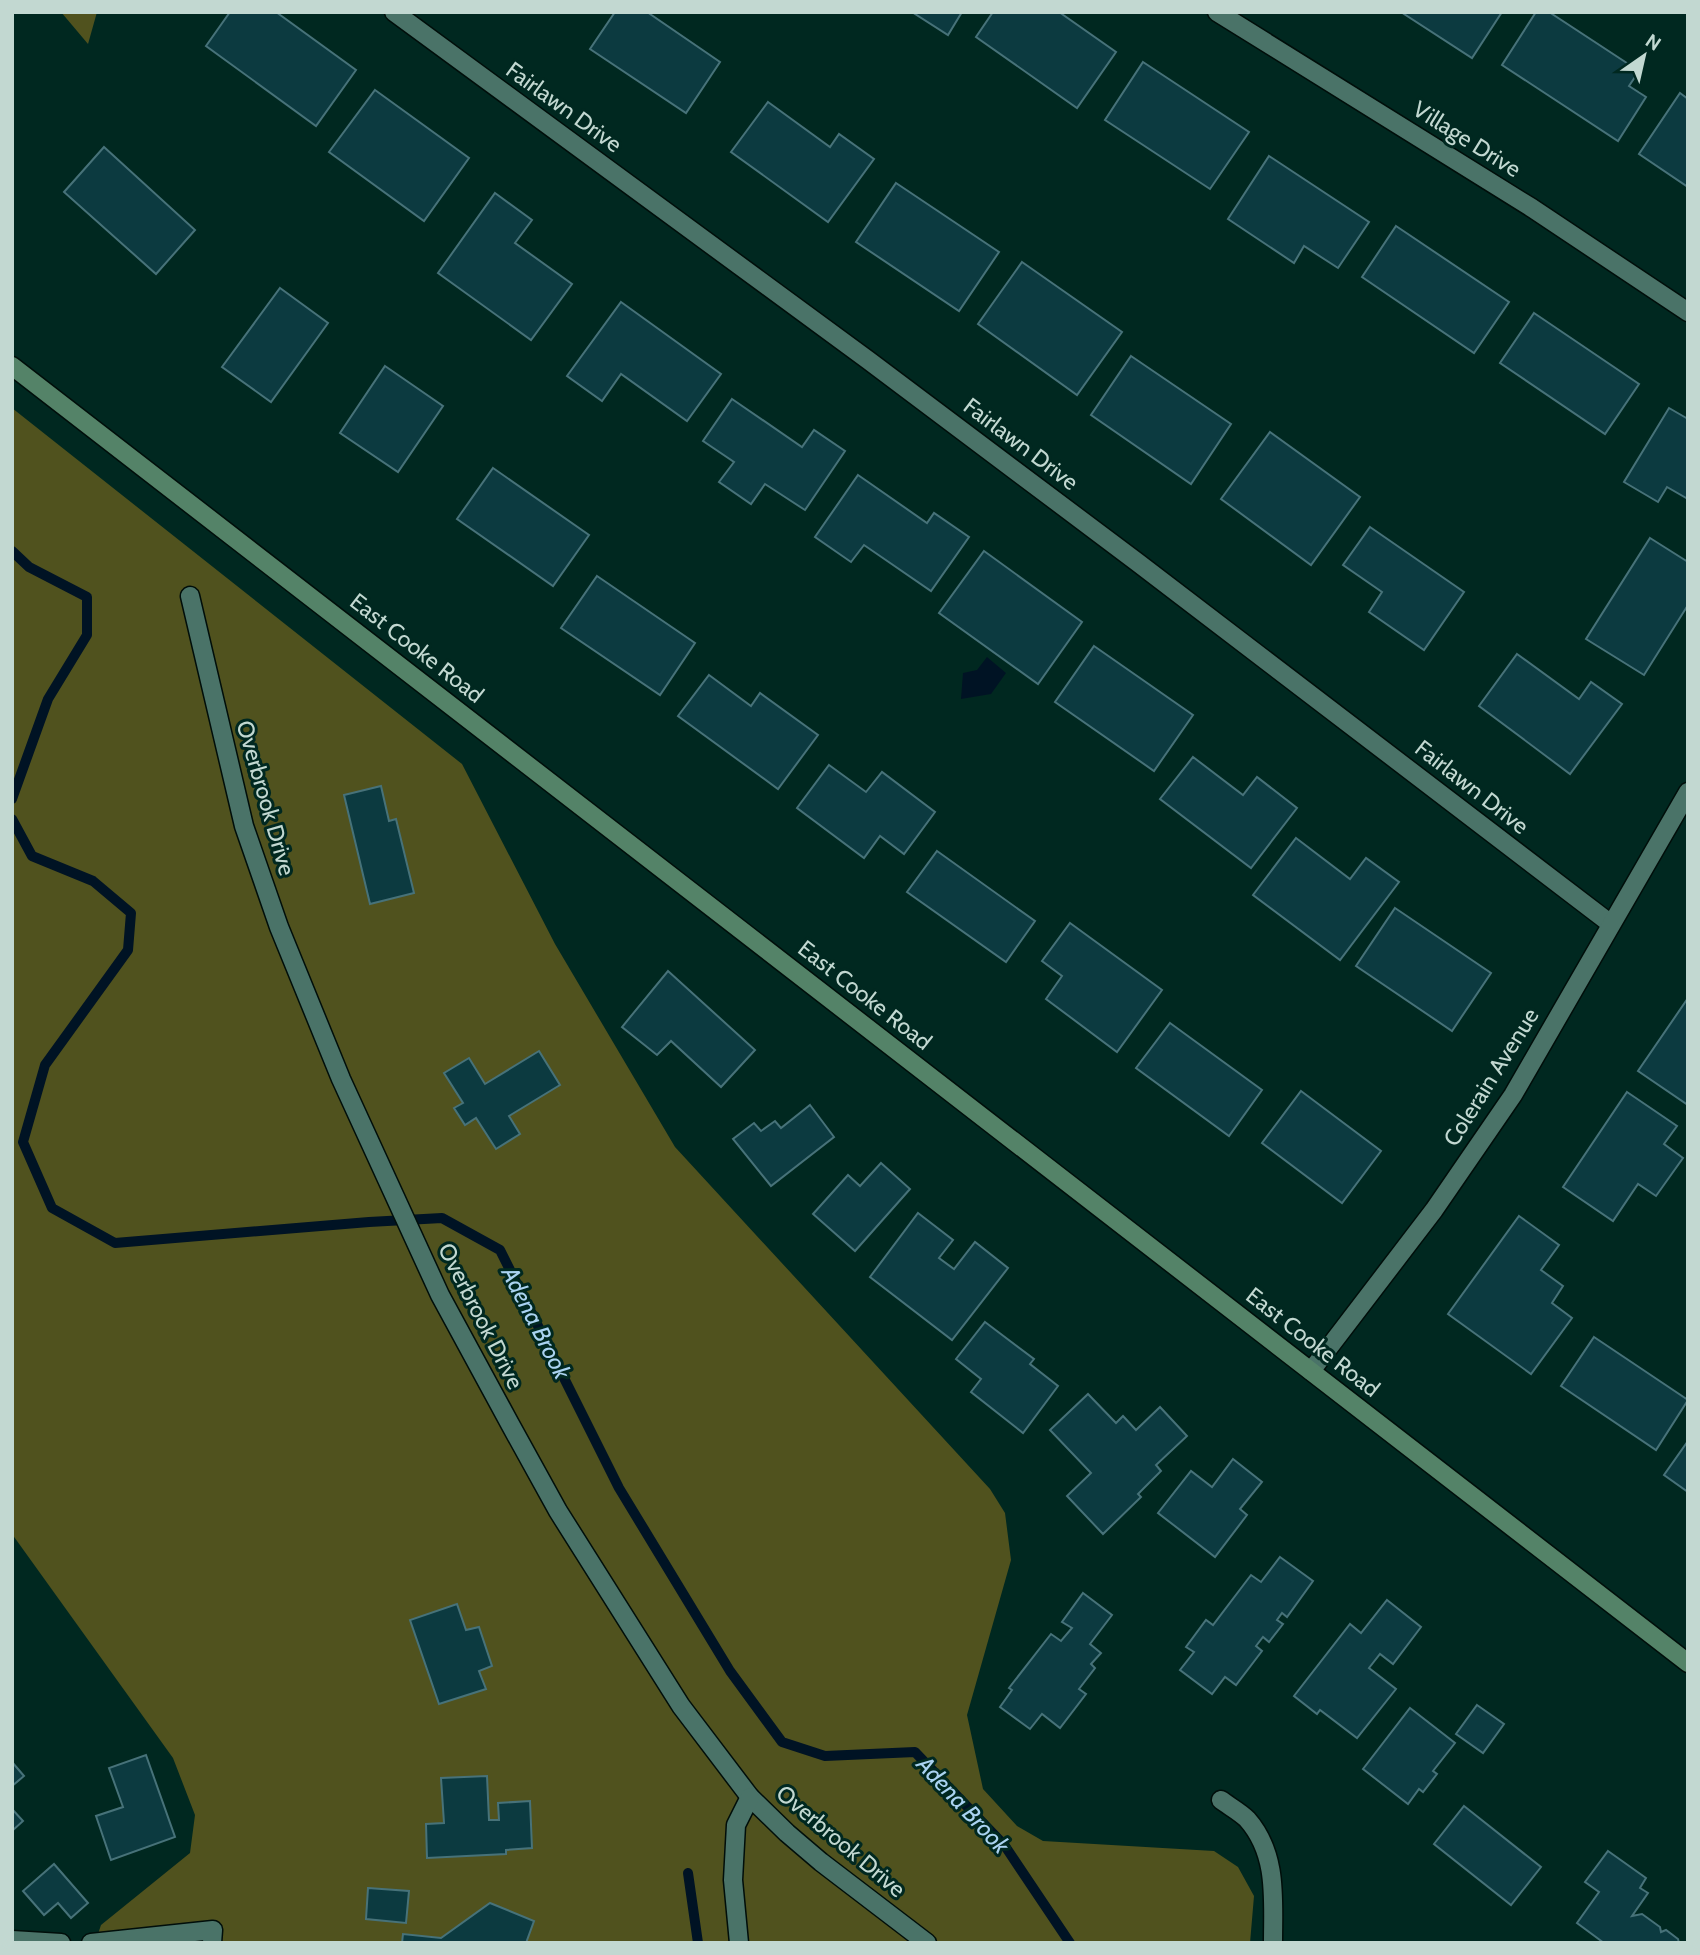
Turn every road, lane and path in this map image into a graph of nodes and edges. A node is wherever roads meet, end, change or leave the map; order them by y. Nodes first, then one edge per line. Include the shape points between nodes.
1 (394, 12) edge
2 (1217, 12) edge
3 (1688, 312) edge
4 (12, 366) edge
5 (190, 596) dead end
6 (1688, 792) edge
7 (1611, 924) junction
8 (1311, 1371) junction
9 (1688, 1663) edge
10 (751, 1797) junction
11 (1221, 1800) dead end
12 (212, 1936) edge
13 (12, 1940) edge
14 (61, 1943) edge
15 (91, 1943) edge
16 (740, 1943) edge
17 (927, 1943) edge
18 (1273, 1943) edge

1 - 7 street, Fairlawn Drive via 1051,497
2 - 3 street, Village Drive via 1532,208
4 - 8 main road, East Cooke Road
5 - 10 street, Overbrook Drive via 249,840 307,997 440,1295 558,1511 681,1706
6 - 7 street, Colerain Avenue
7 - 8 street, Colerain Avenue via 1513,1095 1434,1210
8 - 9 main road, East Cooke Road
10 - 16 street via 736,1825 733,1880
10 - 17 street, Overbrook Drive via 813,1855
11 - 18 street via 1245,1817 1264,1843 1273,1878
12 - 15 street
13 - 14 street

